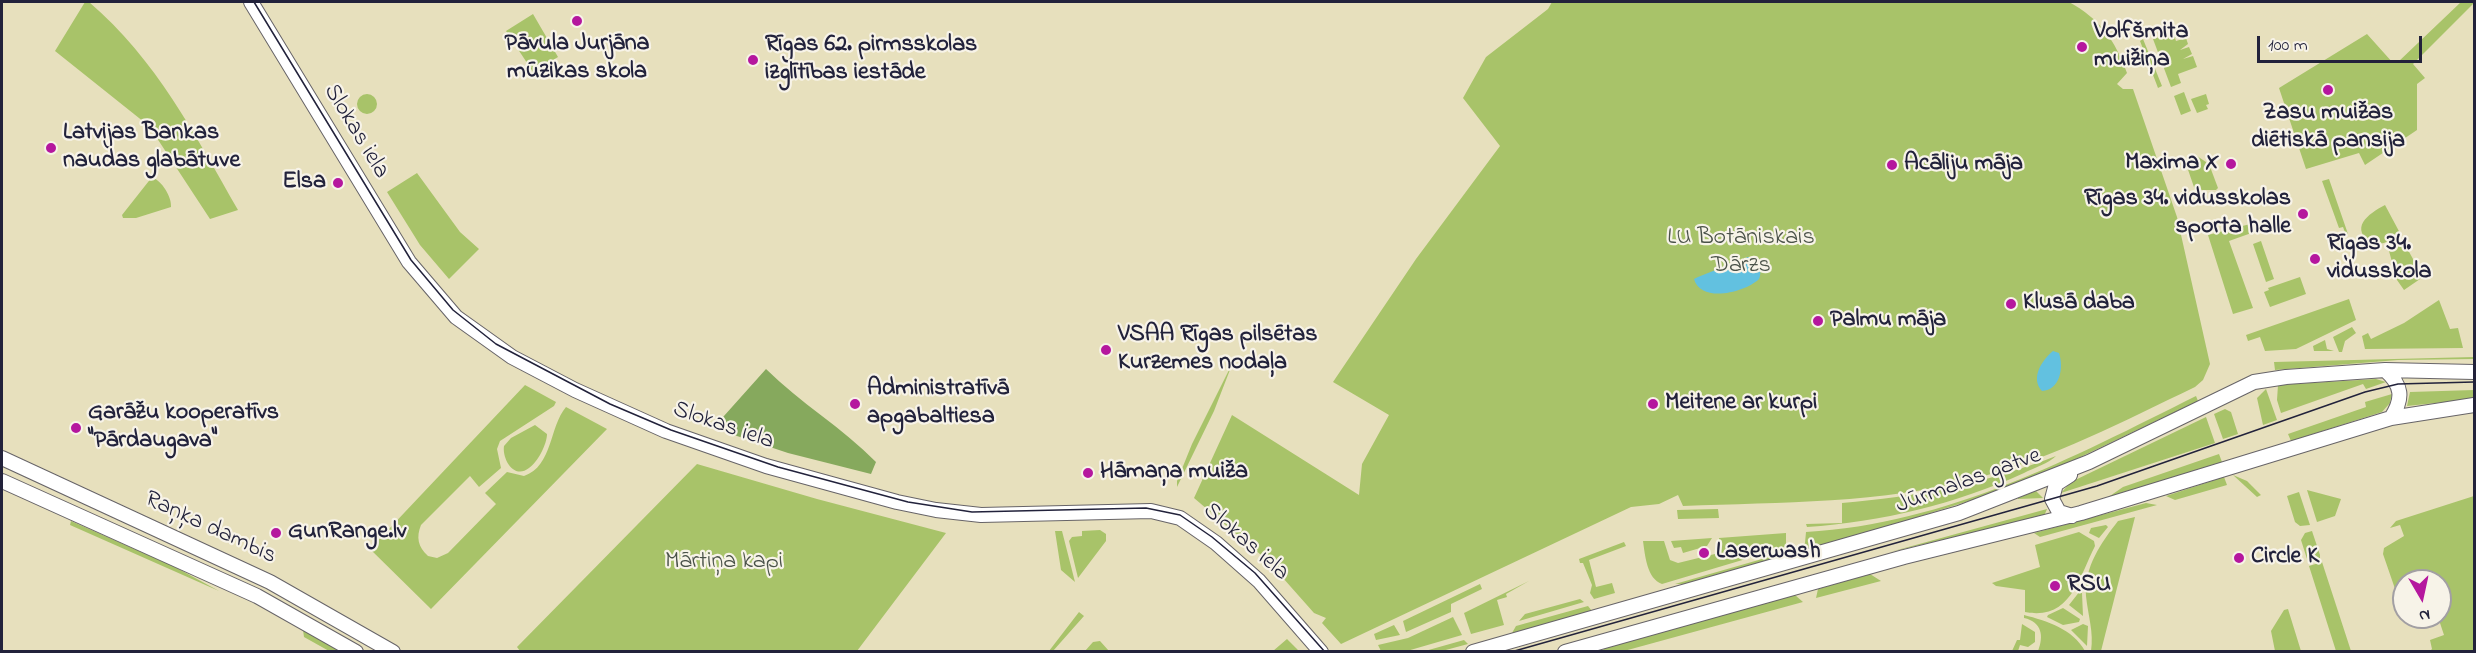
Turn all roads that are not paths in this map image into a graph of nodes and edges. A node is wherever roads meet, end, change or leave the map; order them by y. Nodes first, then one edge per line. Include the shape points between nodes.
1 (251, 2) edge
2 (2475, 363) edge
3 (2385, 370) junction
4 (2434, 371) junction
5 (2475, 372) edge
6 (2475, 405) edge
7 (2423, 412) junction
8 (2475, 415) edge
9 (2391, 418) junction
10 (2, 458) edge
11 (2089, 462) junction
12 (2, 481) edge
13 (2072, 516) junction
14 (356, 651) edge
15 (393, 651) edge
16 (1322, 651) edge
17 (1473, 651) edge
18 (1565, 651) edge

1 - 16 main road, Slokas iela via 409,262 456,317 512,357 584,395 666,431 766,466 897,502 981,514 1152,511 1180,518 1224,549 1259,581
2 - 4 main road via 2440,364
3 - 4 main road, Jūrmalas gatve
3 - 9 main road via 2396,380 2400,393
3 - 11 main road, Jūrmalas gatve via 2254,382
4 - 5 main road, Jūrmalas gatve
6 - 7 main road, Jūrmalas gatve
7 - 8 main road
7 - 9 main road, Jūrmalas gatve
9 - 13 main road, Jūrmalas gatve
10 - 15 main road, Raņķa dambis via 270,582
11 - 13 main road via 2052,490 2053,504 2059,512
11 - 17 main road, Jūrmalas gatve via 1959,513
12 - 14 main road, Raņķa dambis via 257,596
13 - 18 main road, Jūrmalas gatve via 1904,557

